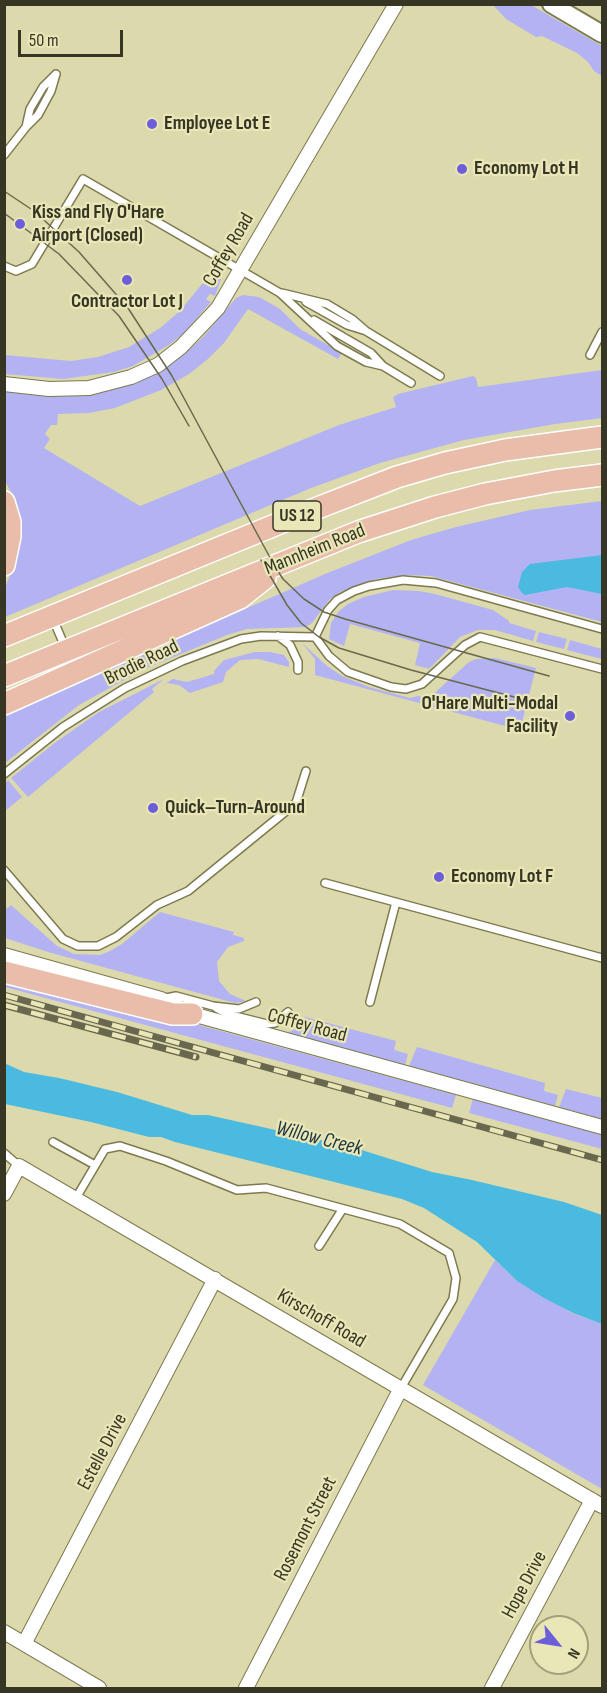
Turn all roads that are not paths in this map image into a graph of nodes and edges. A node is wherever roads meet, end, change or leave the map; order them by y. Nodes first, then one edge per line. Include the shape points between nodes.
1 (396, 4) edge
2 (551, 4) edge
3 (603, 34) edge
4 (26, 127) junction
5 (4, 155) edge
6 (4, 266) edge
7 (241, 269) junction
8 (280, 293) junction
9 (603, 332) edge
10 (590, 355) dead end
11 (440, 376) dead end
12 (411, 383) dead end
13 (4, 384) edge
14 (603, 437) edge
15 (603, 476) edge
16 (4, 502) edge
17 (284, 562) junction
18 (4, 565) edge
19 (52, 617) junction
20 (603, 629) edge
21 (4, 636) edge
22 (278, 636) junction
23 (315, 637) junction
24 (68, 652) junction
25 (603, 669) edge
26 (298, 670) dead end
27 (4, 676) edge
28 (4, 704) edge
29 (306, 771) dead end
30 (4, 774) edge
31 (4, 870) edge
32 (325, 883) dead end
33 (396, 903) junction
34 (4, 955) edge
35 (603, 958) edge
36 (4, 972) edge
37 (161, 999) junction
38 (256, 1002) dead end
39 (370, 1002) dead end
40 (213, 1006) junction
41 (288, 1012) dead end
42 (192, 1014) junction
43 (603, 1127) edge
44 (53, 1142) dead end
45 (4, 1153) edge
46 (95, 1165) junction
47 (19, 1166) junction
48 (4, 1194) edge
49 (76, 1198) junction
50 (342, 1210) junction
51 (319, 1246) dead end
52 (215, 1280) junction
53 (401, 1388) junction
54 (597, 1503) edge
55 (4, 1632) edge
56 (24, 1644) junction
57 (99, 1689) edge
58 (246, 1689) edge
59 (492, 1689) edge

1 - 7 street, Coffey Road
2 - 3 street
4 - 4 lane via 38,115 56,74 43,87
4 - 5 lane
6 - 7 lane via 16,271 32,264 83,178
7 - 8 lane
7 - 13 street, Coffey Road via 218,308 181,347 132,378 89,388
8 - 11 lane via 327,304
8 - 12 lane via 337,346
9 - 10 lane
14 - 19 main road, Mannheim Road / US 12 via 505,450 398,477
15 - 17 main road, Mannheim Road / US 12 via 554,481 435,507
16 - 18 main road via 10,522
17 - 24 main road, Mannheim Road / US 12
17 - 28 main road via 240,598
19 - 21 main road, Mannheim Road / US 12
19 - 24 lane
20 - 23 lane via 436,583 403,580 369,586 337,600
22 - 23 lane, Brodie Road
22 - 26 lane via 290,645
22 - 30 lane, Brodie Road via 224,644 133,684 63,727
23 - 25 lane via 348,672 406,689 422,684 465,645 480,637
24 - 27 main road, Mannheim Road / US 12
29 - 31 lane via 296,803 188,891 157,905 98,946 78,946 63,939
32 - 33 lane
33 - 35 lane
33 - 39 lane
34 - 37 street, Coffey Road
36 - 42 main road via 173,1014
37 - 40 lane via 176,996
37 - 42 street, Coffey Road
38 - 40 lane via 239,1009
40 - 41 lane via 227,1014 267,1024 275,1023
42 - 43 street, Coffey Road
44 - 46 lane
45 - 47 lane
46 - 49 lane
46 - 50 lane via 105,1149 120,1146 237,1190 266,1188
47 - 48 street
47 - 49 street, Kirschoff Road
49 - 52 street, Kirschoff Road
50 - 51 lane
50 - 53 lane via 400,1224 449,1253 456,1278 453,1299
52 - 53 street, Kirschoff Road
52 - 56 street, Estelle Drive
53 - 54 street, Kirschoff Road
53 - 58 street, Rosemont Street
54 - 59 street, Hope Drive
55 - 56 street
56 - 57 street

